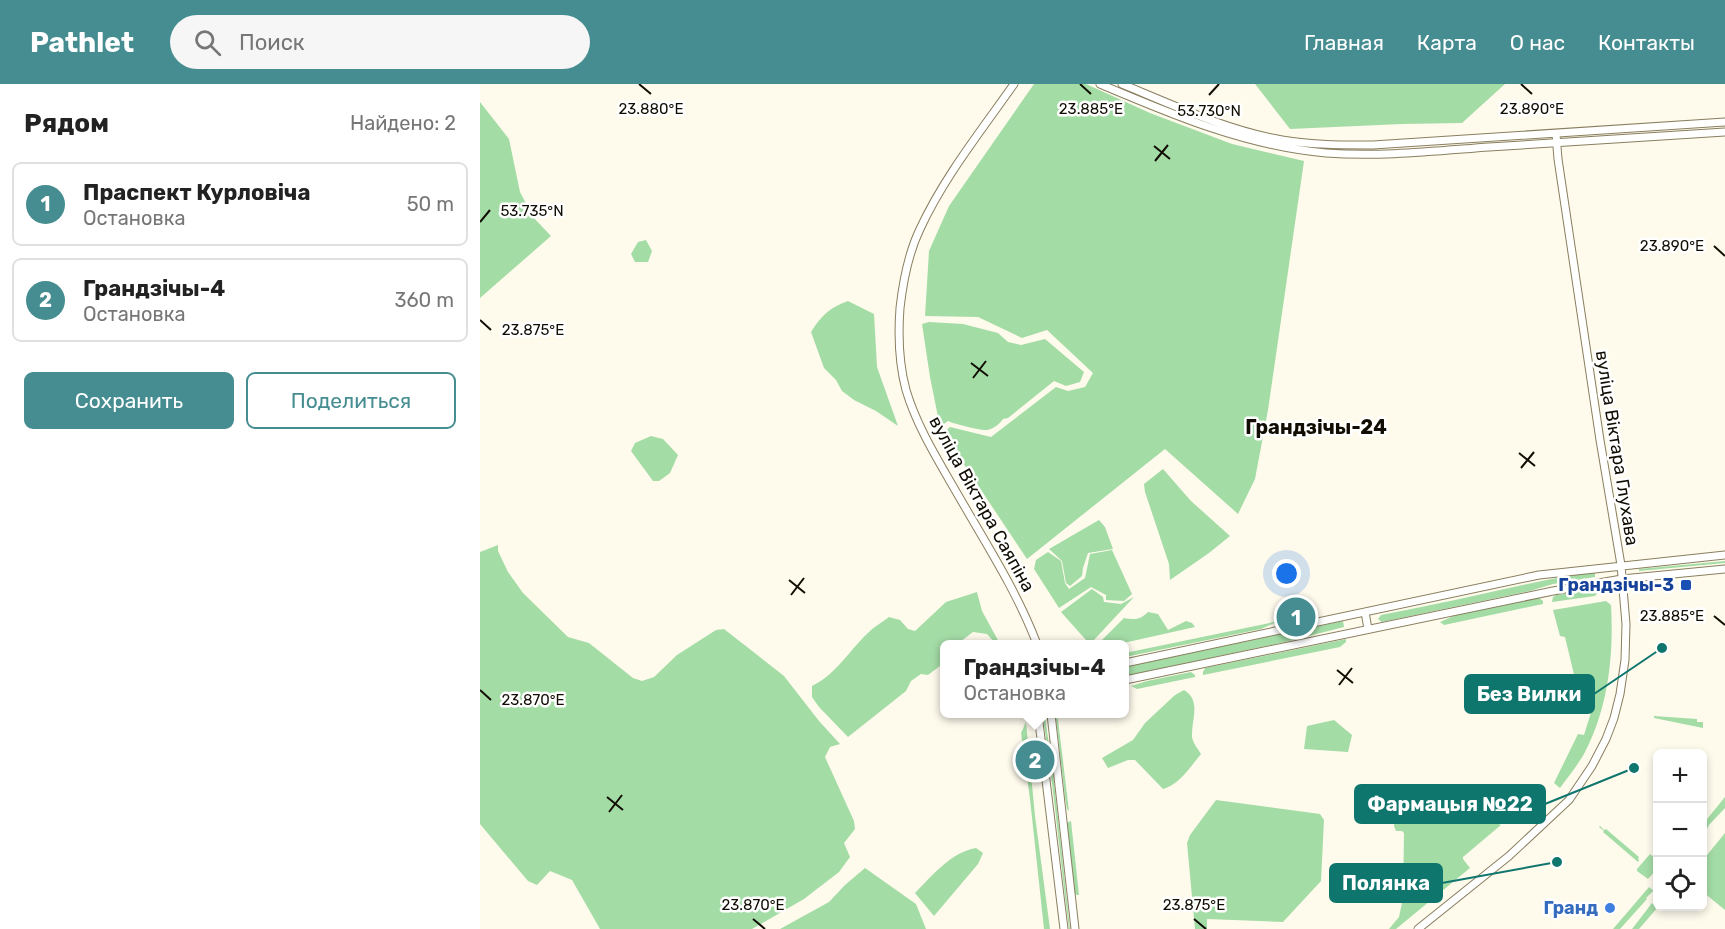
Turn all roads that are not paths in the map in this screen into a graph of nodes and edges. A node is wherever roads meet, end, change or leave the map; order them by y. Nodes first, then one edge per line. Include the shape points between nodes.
1 (1014, 84) edge
2 (1100, 84) edge
3 (1122, 84) edge
4 (1725, 122) edge
5 (1725, 132) edge
6 (1556, 134) junction
7 (1280, 139) junction
8 (1557, 143) junction
9 (1274, 145) junction
10 (1725, 555) edge
11 (1621, 565) junction
12 (1725, 569) edge
13 (1622, 579) junction
14 (1365, 612) junction
15 (1368, 629) junction
16 (1035, 640) edge
17 (1129, 662) edge
18 (1129, 679) edge
19 (1038, 718) edge
20 (1051, 718) edge
21 (1064, 929) edge
22 (1075, 929) edge
23 (1418, 929) edge

1 - 16 street, вуліца Віктара Саяпіна via 955,168 919,231 902,292 900,357 906,390 919,422 1019,601
2 - 9 street via 1176,116
3 - 7 street via 1178,108
4 - 6 street
5 - 8 street
6 - 7 street via 1373,145
6 - 8 street, вуліца Віктара Глухава
7 - 9 street via 1272,140
8 - 9 street via 1369,154 1326,153
8 - 11 street, вуліца Віктара Глухава
10 - 11 street
11 - 13 street, вуліца Віктара Глухава
11 - 14 street via 1539,575
12 - 13 street
13 - 15 street
13 - 23 street, вуліца Віктара Глухава via 1626,624 1620,694 1614,718 1592,766 1563,807
14 - 15 street
14 - 17 street
15 - 18 street
19 - 21 street
20 - 22 street

